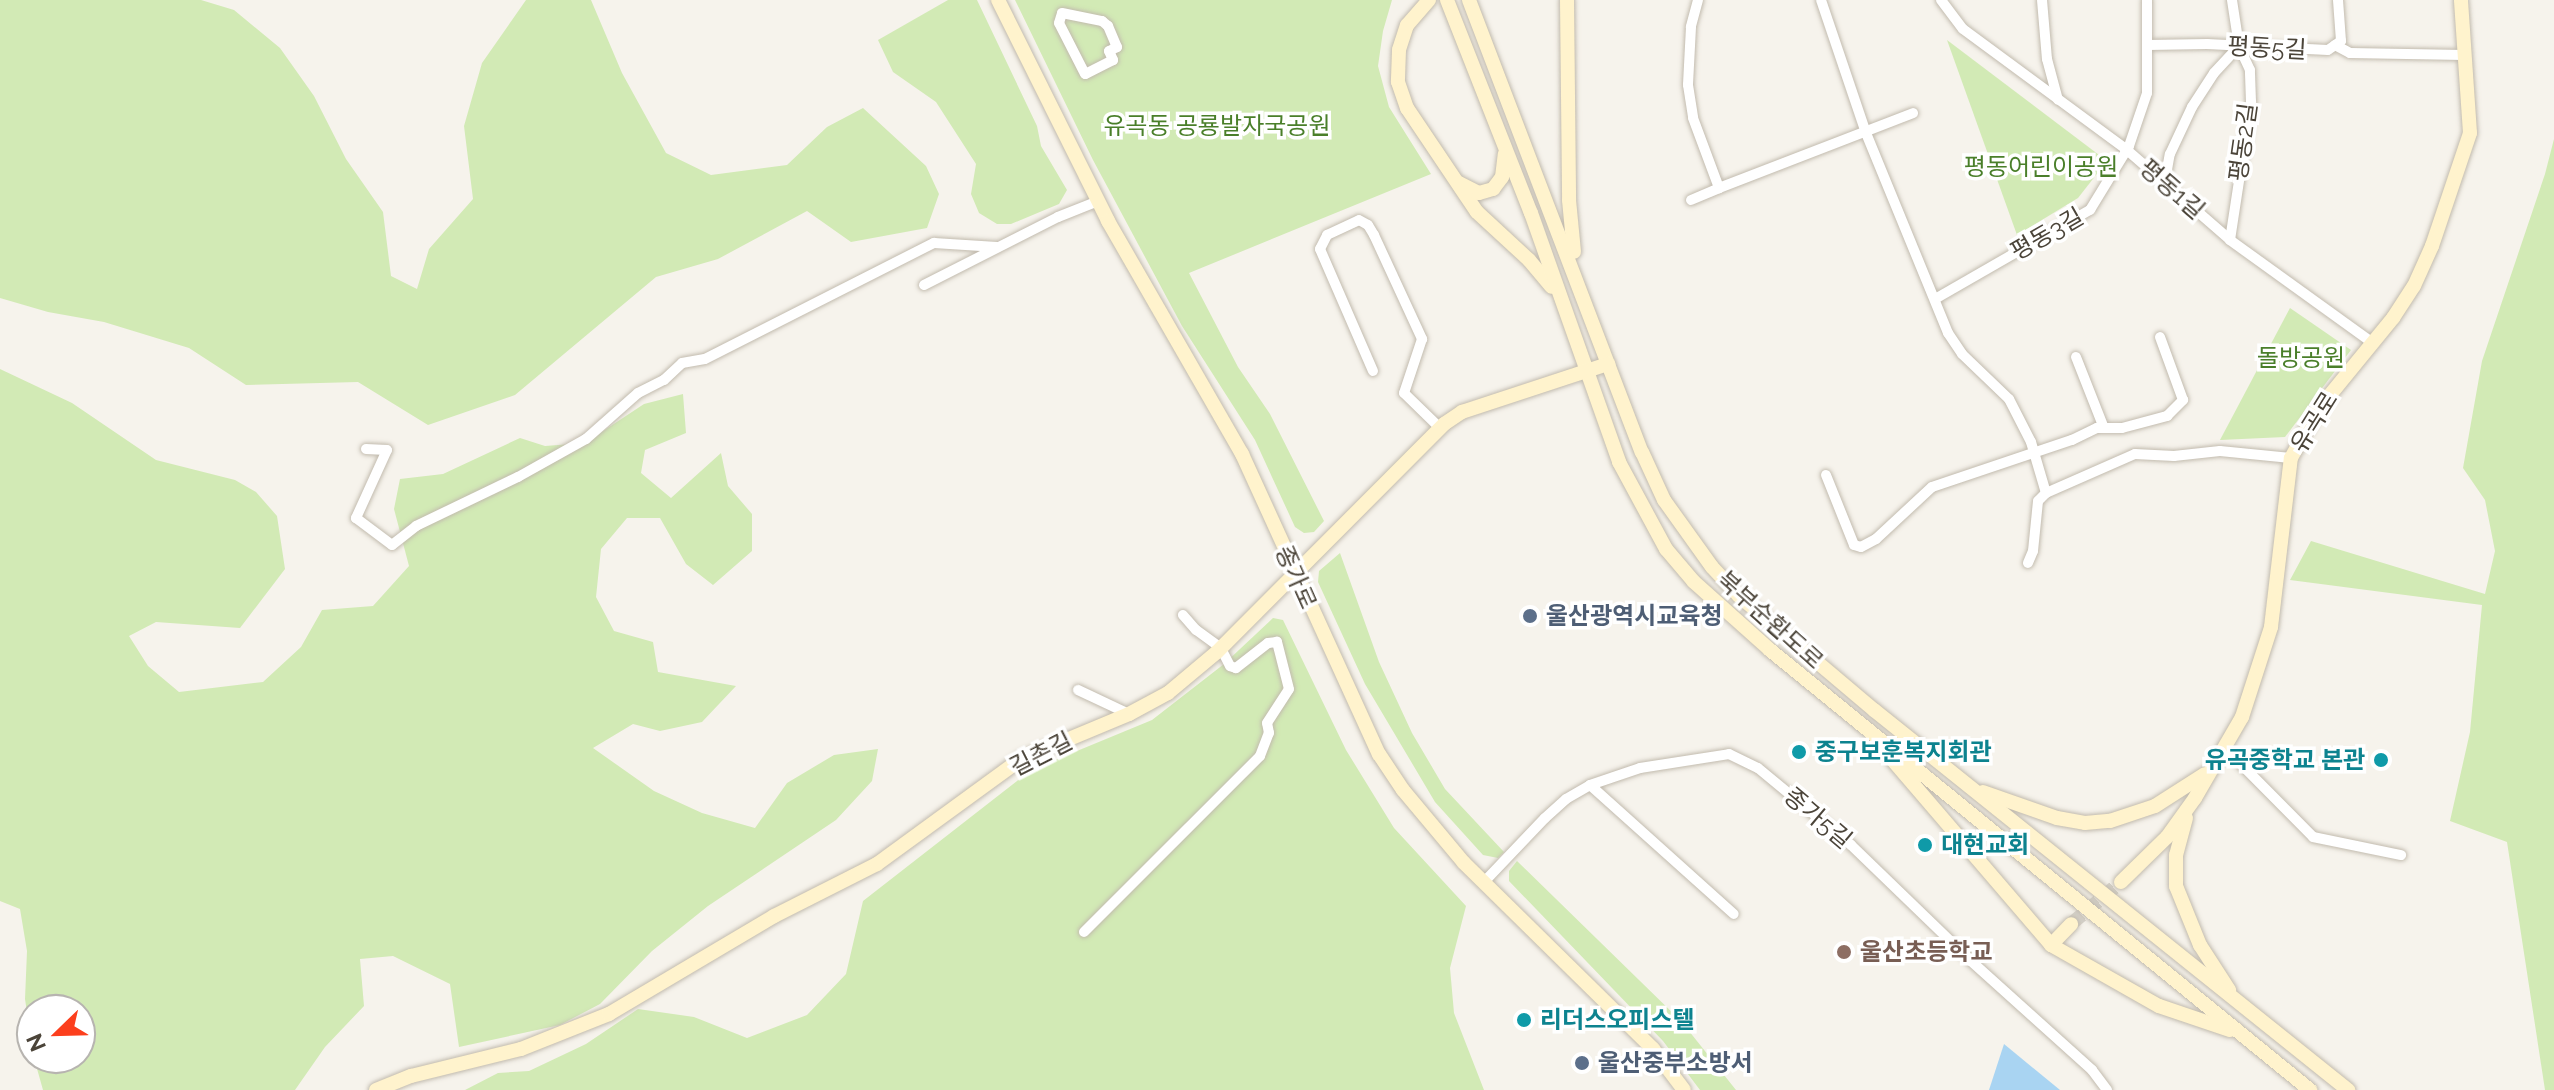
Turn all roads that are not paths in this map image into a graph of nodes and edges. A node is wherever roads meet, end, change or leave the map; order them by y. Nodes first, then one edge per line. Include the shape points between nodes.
1 (998, 0) edge
2 (1429, 0) edge
3 (1447, 0) edge
4 (1469, 0) edge
5 (1567, 0) edge
6 (1698, 0) edge
7 (1821, 0) edge
8 (1941, 0) edge
9 (2042, 0) edge
10 (2147, 0) edge
11 (2240, 0) edge
12 (2338, 0) edge
13 (2461, 0) edge
14 (2233, 6) edge
15 (1059, 23) joint
16 (2148, 45) junction
17 (2335, 45) junction
18 (2239, 46) junction
19 (2464, 55) junction
20 (2058, 100) junction
21 (1913, 113) dead end
22 (1866, 133) junction
23 (1504, 142) junction
24 (2127, 150) junction
25 (1453, 178) junction
26 (2165, 181) junction
27 (1719, 188) junction
28 (1691, 200) dead end
29 (1098, 201) junction
30 (2230, 240) junction
31 (997, 247) junction
32 (1578, 280) junction
33 (924, 285) dead end
34 (1935, 299) junction
35 (1563, 306) junction
36 (2160, 337) dead end
37 (2373, 343) junction
38 (2076, 357) dead end
39 (1608, 364) junction
40 (1403, 366) dead end
41 (1373, 371) dead end
42 (1585, 371) junction
43 (1409, 379) junction
44 (1440, 428) junction
45 (2104, 428) junction
46 (366, 449) dead end
47 (2033, 451) junction
48 (2291, 458) junction
49 (1826, 475) dead end
50 (2046, 493) junction
51 (2028, 563) dead end
52 (1294, 572) junction
53 (1183, 615) dead end
54 (1221, 648) junction
55 (1078, 690) dead end
56 (1129, 714) junction
57 (1861, 725) junction
58 (2225, 748) junction
59 (2212, 769) junction
60 (1965, 784) junction
61 (1590, 785) junction
62 (2195, 798) junction
63 (2401, 855) dead end
64 (1484, 882) junction
65 (2121, 882) tunnel mouth
66 (1734, 914) dead end
67 (2071, 924) tunnel mouth
68 (1084, 932) dead end
69 (2051, 945) junction
70 (2239, 1004) junction
71 (2238, 1032) junction
72 (2345, 1089) edge
73 (376, 1090) edge
74 (1684, 1090) edge
75 (2107, 1090) edge
76 (2310, 1090) edge

1 - 29 main road, 종가로
2 - 25 main road via 1402,36 1398,82 1415,122
3 - 23 main road, 북부순환도로
4 - 32 main road, 북부순환도로
5 - 32 main road via 1569,200
6 - 27 street via 1688,85 1693,118
7 - 22 street
8 - 20 street, 평동1길 via 1963,29
9 - 20 street via 2047,59
10 - 16 street, 평동3길
11 - 14 street, 평동2길
12 - 17 street, 평동5길 via 2341,41
13 - 19 main road, 유곡로
14 - 18 street, 평동2길
15 - 15 street via 1062,13 1102,21 1117,47 1109,51 1113,60 1085,74
16 - 18 street, 평동5길
16 - 24 street, 평동3길 via 2147,93
17 - 18 street, 평동5길 via 2303,51
17 - 19 street via 2350,53
18 - 26 street, 평동2길 via 2192,107 2170,154
18 - 30 street, 평동2길 via 2250,70 2251,102
19 - 37 main road, 유곡로 via 2470,133 2458,173 2414,286
20 - 24 street, 평동1길
21 - 22 street
22 - 27 street
22 - 34 street
23 - 25 main road via 1505,167 1493,189 1470,191
23 - 35 main road, 북부순환도로
24 - 26 street, 평동1길
24 - 34 street, 평동3길 via 2090,210
25 - 35 main road via 1491,227 1539,270
26 - 30 street, 평동1길
27 - 28 street
29 - 31 street
29 - 52 main road, 종가로 via 1242,454
30 - 37 street, 평동1길
31 - 33 street
31 - 46 street via 934,243 705,359 682,363 586,439 416,526 392,545 356,518 387,450
32 - 39 main road, 북부순환도로
34 - 47 street via 1955,344 2009,399
35 - 42 main road, 북부순환도로
36 - 45 street via 2183,400 2167,416
37 - 48 main road, 유곡로 via 2316,412
38 - 45 street
39 - 42 main road, 길촌길
39 - 60 main road, 북부순환도로 via 1664,500 1712,567 1785,635
40 - 43 street
41 - 43 street via 1320,249 1327,235 1359,220 1374,235 1422,339
42 - 44 main road, 길촌길 via 1462,412
42 - 57 main road, 북부순환도로 via 1619,462 1666,549 1726,613
43 - 44 street via 1404,393
44 - 52 main road, 길촌길
45 - 47 street
47 - 49 street via 1932,487 1861,547 1854,545
47 - 50 street
48 - 50 street via 2220,451 2135,454
48 - 58 main road, 유곡로 via 2271,627 2253,690
50 - 51 street via 2038,501
52 - 54 main road, 길촌길
52 - 64 main road, 종가로 via 1379,754 1436,831
53 - 54 street
54 - 56 main road, 길촌길 via 1168,693
54 - 68 street via 1236,668 1268,643 1280,647 1289,689 1267,723 1269,733 1260,756
55 - 56 street
56 - 73 main road, 길촌길 via 1021,759 877,864 774,916 609,1014 521,1049
57 - 69 main road
57 - 71 main road, 북부순환도로
58 - 59 main road, 유곡로
58 - 63 street via 2313,837
59 - 60 main road via 2155,806 2085,823
59 - 62 main road, 유곡로
60 - 70 main road, 북부순환도로
61 - 64 street, 종가5길 via 1545,818
61 - 66 street
61 - 75 street, 종가5길 via 1691,757 1729,754 1758,768 1851,845 2092,1070
62 - 65 main road, 유곡로 via 2167,837
62 - 70 main road via 2179,838 2176,886 2200,945
64 - 74 main road, 종가로 via 1653,1049
67 - 69 main road
69 - 71 main road via 2168,1010
70 - 72 main road, 북부순환도로
71 - 76 main road, 북부순환도로

